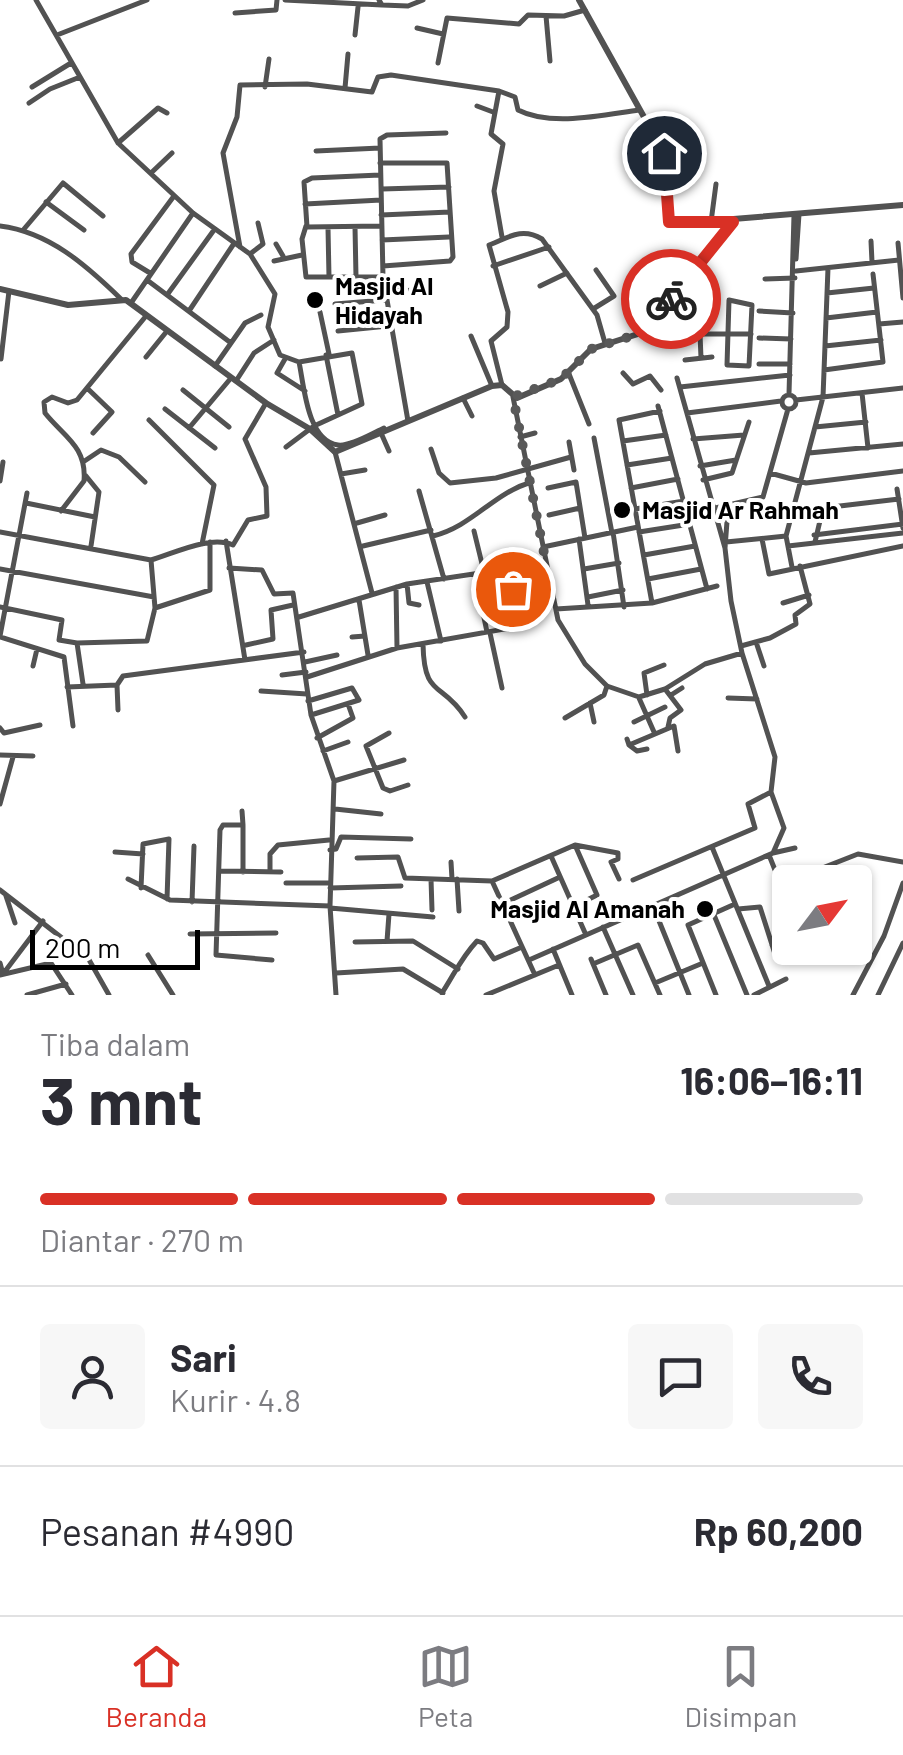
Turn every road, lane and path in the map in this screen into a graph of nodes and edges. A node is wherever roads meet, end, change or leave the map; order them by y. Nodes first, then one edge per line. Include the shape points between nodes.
1 (36, 0) edge
2 (146, 0) edge
3 (277, 0) edge
4 (285, 0) edge
5 (423, 0) edge
6 (580, 0) edge
7 (313, 2) edge
8 (381, 2) edge
9 (344, 3) edge
10 (358, 6) junction
11 (585, 10) junction
12 (235, 13) dead end
13 (546, 16) junction
14 (417, 28) dead end
15 (443, 34) junction
16 (355, 35) dead end
17 (58, 36) junction
18 (348, 54) dead end
19 (269, 59) dead end
20 (550, 61) dead end
21 (72, 62) junction
22 (438, 63) dead end
23 (80, 78) junction
24 (32, 87) dead end
25 (265, 87) junction
26 (345, 88) junction
27 (499, 91) junction
28 (29, 104) dead end
29 (477, 106) dead end
30 (639, 110) junction
31 (494, 112) junction
32 (167, 113) dead end
33 (446, 132) dead end
34 (118, 144) junction
35 (380, 148) junction
36 (316, 151) dead end
37 (172, 153) dead end
38 (380, 163) junction
39 (151, 174) junction
40 (380, 175) junction
41 (667, 176) junction
42 (688, 176) dead end
43 (643, 178) dead end
44 (716, 184) dead end
45 (449, 187) junction
46 (380, 189) junction
47 (174, 195) junction
48 (381, 200) junction
49 (46, 202) junction
50 (305, 204) junction
51 (903, 205) edge
52 (450, 212) junction
53 (192, 213) junction
54 (381, 215) junction
55 (797, 215) junction
56 (103, 216) dead end
57 (258, 222) dead end
58 (711, 222) junction
59 (733, 222) junction
60 (0, 226) edge
61 (306, 226) junction
62 (381, 226) junction
63 (328, 228) junction
64 (355, 228) junction
65 (24, 229) junction
66 (84, 230) dead end
67 (214, 230) junction
68 (450, 237) junction
69 (502, 237) junction
70 (382, 240) junction
71 (871, 241) dead end
72 (898, 243) dead end
73 (276, 244) dead end
74 (236, 246) junction
75 (549, 248) junction
76 (250, 254) junction
77 (302, 255) junction
78 (283, 256) junction
79 (899, 260) junction
80 (274, 261) dead end
81 (872, 262) junction
82 (382, 266) junction
83 (493, 266) junction
84 (828, 268) junction
85 (596, 270) dead end
86 (567, 273) junction
87 (873, 274) dead end
88 (796, 275) junction
89 (148, 276) junction
90 (329, 277) junction
91 (356, 277) junction
92 (383, 277) junction
93 (765, 279) dead end
94 (540, 286) dead end
95 (874, 288) junction
96 (0, 289) edge
97 (430, 289) dead end
98 (10, 291) junction
99 (384, 292) junction
100 (827, 292) junction
101 (167, 295) junction
102 (903, 298) edge
103 (121, 299) junction
104 (385, 300) junction
105 (668, 302) junction
106 (131, 303) junction
107 (335, 304) dead end
108 (709, 304) dead end
109 (593, 309) junction
110 (189, 311) junction
111 (759, 311) dead end
112 (320, 312) dead end
113 (878, 312) junction
114 (793, 313) junction
115 (261, 315) dead end
116 (146, 316) junction
117 (826, 318) junction
118 (903, 322) edge
119 (879, 324) junction
120 (388, 326) junction
121 (166, 331) junction
122 (338, 331) dead end
123 (727, 333) junction
124 (638, 334) junction
125 (700, 334) junction
126 (752, 334) junction
127 (472, 336) dead end
128 (759, 338) dead end
129 (274, 340) junction
130 (791, 340) junction
131 (881, 340) junction
132 (231, 343) junction
133 (605, 343) junction
134 (825, 346) junction
135 (327, 355) junction
136 (146, 357) dead end
137 (702, 358) junction
138 (712, 358) dead end
139 (1, 359) edge
140 (285, 359) junction
141 (685, 360) dead end
142 (299, 362) junction
143 (759, 364) dead end
144 (790, 364) junction
145 (214, 366) junction
146 (824, 370) junction
147 (623, 373) dead end
148 (569, 374) junction
149 (790, 375) junction
150 (677, 378) dead end
151 (234, 380) junction
152 (502, 384) junction
153 (492, 386) junction
154 (680, 387) junction
155 (87, 388) junction
156 (903, 388) edge
157 (182, 390) dead end
158 (661, 390) dead end
159 (305, 391) junction
160 (862, 393) junction
161 (790, 394) junction
162 (513, 397) junction
163 (463, 398) junction
164 (823, 398) junction
165 (796, 400) junction
166 (781, 401) junction
167 (266, 402) junction
168 (205, 407) junction
169 (166, 409) dead end
170 (788, 409) junction
171 (687, 413) junction
172 (338, 415) junction
173 (472, 416) dead end
174 (407, 419) junction
175 (149, 420) dead end
176 (748, 422) dead end
177 (866, 422) junction
178 (589, 424) dead end
179 (229, 426) dead end
180 (390, 426) dead end
181 (816, 427) junction
182 (189, 428) junction
183 (312, 428) junction
184 (93, 432) dead end
185 (381, 433) junction
186 (535, 433) dead end
187 (666, 435) junction
188 (744, 435) junction
189 (520, 437) junction
190 (594, 438) dead end
191 (693, 438) junction
192 (569, 442) dead end
193 (623, 442) junction
194 (903, 444) edge
195 (286, 447) dead end
196 (214, 448) dead end
197 (868, 448) junction
198 (432, 449) dead end
199 (389, 451) dead end
200 (335, 452) junction
201 (809, 453) junction
202 (571, 457) junction
203 (672, 458) junction
204 (736, 460) junction
205 (3, 462) dead end
206 (84, 462) junction
207 (627, 464) junction
208 (529, 466) junction
209 (700, 466) junction
210 (365, 470) dead end
211 (574, 470) dead end
212 (903, 471) edge
213 (770, 472) junction
214 (340, 474) junction
215 (86, 476) junction
216 (678, 480) junction
217 (704, 480) junction
218 (0, 481) edge
219 (145, 482) dead end
220 (532, 482) junction
221 (802, 482) junction
222 (548, 488) dead end
223 (631, 488) junction
224 (897, 489) dead end
225 (419, 491) dead end
226 (27, 493) dead end
227 (899, 499) junction
228 (684, 501) junction
229 (26, 503) junction
230 (580, 508) junction
231 (728, 508) junction
232 (712, 509) junction
233 (635, 510) junction
234 (61, 511) junction
235 (386, 515) dead end
236 (548, 515) dead end
237 (95, 518) junction
238 (357, 523) junction
239 (690, 524) junction
240 (902, 526) edge
241 (474, 530) dead end
242 (639, 530) junction
243 (0, 532) edge
244 (432, 533) junction
245 (612, 533) junction
246 (786, 536) junction
247 (21, 537) junction
248 (814, 538) junction
249 (582, 539) junction
250 (762, 539) junction
251 (226, 542) junction
252 (206, 543) junction
253 (726, 545) junction
254 (363, 546) junction
255 (695, 546) junction
256 (788, 546) junction
257 (903, 546) edge
258 (90, 547) junction
259 (543, 547) junction
260 (644, 556) junction
261 (151, 560) junction
262 (546, 563) junction
263 (618, 563) junction
264 (800, 566) junction
265 (228, 568) junction
266 (508, 568) junction
267 (701, 568) junction
268 (792, 568) junction
269 (0, 569) edge
270 (584, 569) junction
271 (14, 572) junction
272 (484, 572) junction
273 (475, 574) junction
274 (648, 579) junction
275 (444, 580) junction
276 (427, 582) junction
277 (407, 584) junction
278 (717, 586) dead end
279 (396, 587) junction
280 (706, 589) junction
281 (623, 590) junction
282 (372, 593) junction
283 (809, 595) junction
284 (154, 597) junction
285 (359, 600) junction
286 (588, 602) junction
287 (652, 603) junction
288 (782, 603) dead end
289 (294, 605) junction
290 (420, 605) dead end
291 (624, 607) junction
292 (4, 608) edge
293 (156, 608) junction
294 (556, 609) junction
295 (299, 617) junction
296 (488, 632) junction
297 (0, 636) edge
298 (365, 636) junction
299 (352, 638) dead end
300 (441, 641) junction
301 (756, 642) junction
302 (77, 644) junction
303 (423, 644) junction
304 (246, 645) dead end
305 (398, 648) junction
306 (37, 649) junction
307 (741, 649) junction
308 (304, 652) junction
309 (337, 655) dead end
310 (368, 656) junction
311 (245, 660) junction
312 (305, 662) junction
313 (664, 665) dead end
314 (33, 666) dead end
315 (764, 666) dead end
316 (282, 675) dead end
317 (306, 675) junction
318 (84, 684) junction
319 (117, 684) junction
320 (607, 686) junction
321 (67, 687) junction
322 (502, 688) dead end
323 (682, 688) dead end
324 (261, 690) dead end
325 (668, 692) junction
326 (643, 696) junction
327 (308, 697) junction
328 (728, 698) dead end
329 (757, 699) junction
330 (348, 703) junction
331 (590, 703) junction
332 (665, 708) dead end
333 (118, 710) dead end
334 (311, 715) junction
335 (647, 715) junction
336 (465, 717) dead end
337 (565, 718) dead end
338 (594, 722) dead end
339 (634, 722) dead end
340 (40, 725) dead end
341 (73, 726) dead end
342 (668, 727) junction
343 (0, 728) edge
344 (654, 732) junction
345 (388, 733) dead end
346 (318, 738) junction
347 (348, 742) dead end
348 (648, 749) dead end
349 (323, 751) junction
350 (678, 751) dead end
351 (0, 756) edge
352 (33, 756) dead end
353 (13, 757) junction
354 (404, 760) dead end
355 (377, 769) junction
356 (334, 782) junction
357 (0, 784) edge
358 (408, 785) dead end
359 (8, 786) junction
360 (771, 792) junction
361 (0, 804) edge
362 (335, 809) junction
363 (242, 811) dead end
364 (381, 814) dead end
365 (243, 825) junction
366 (329, 840) junction
367 (411, 840) dead end
368 (194, 846) dead end
369 (574, 846) junction
370 (712, 846) junction
371 (795, 848) dead end
372 (330, 850) junction
373 (607, 850) junction
374 (115, 852) dead end
375 (143, 854) junction
376 (771, 854) junction
377 (550, 855) junction
378 (357, 858) dead end
379 (902, 860) edge
380 (451, 862) dead end
381 (611, 862) junction
382 (773, 865) edge
383 (830, 865) edge
384 (219, 871) junction
385 (243, 872) junction
386 (270, 872) junction
387 (281, 872) dead end
388 (724, 875) junction
389 (561, 877) junction
390 (619, 878) dead end
391 (128, 879) dead end
392 (430, 879) junction
393 (455, 879) junction
394 (633, 880) dead end
395 (492, 881) junction
396 (286, 883) dead end
397 (903, 883) edge
398 (330, 886) junction
399 (401, 886) dead end
400 (141, 888) junction
401 (3, 892) edge
402 (167, 899) junction
403 (192, 902) junction
404 (217, 903) junction
405 (504, 903) junction
406 (575, 906) junction
407 (653, 906) junction
408 (330, 907) junction
409 (737, 907) junction
410 (460, 911) dead end
411 (713, 913) junction
412 (389, 914) junction
413 (43, 920) junction
414 (15, 923) dead end
415 (604, 927) junction
416 (217, 933) junction
417 (276, 933) dead end
418 (190, 934) dead end
419 (586, 935) junction
420 (387, 941) junction
421 (355, 942) dead end
422 (903, 944) edge
423 (772, 945) edge
424 (522, 947) junction
425 (553, 949) junction
426 (615, 954) junction
427 (148, 955) dead end
428 (272, 960) dead end
429 (528, 960) junction
430 (0, 963) edge
431 (703, 963) junction
432 (560, 965) junction
433 (458, 969) junction
434 (890, 970) junction
435 (903, 970) edge
436 (336, 973) junction
437 (680, 973) junction
438 (2, 974) edge
439 (535, 976) junction
440 (786, 979) dead end
441 (66, 984) junction
442 (655, 984) junction
443 (769, 986) junction
444 (171, 992) edge
445 (444, 994) edge
446 (26, 995) edge
447 (72, 995) edge
448 (109, 995) edge
449 (158, 995) edge
450 (336, 995) edge
451 (486, 995) edge
452 (572, 995) edge
453 (606, 995) edge
454 (633, 995) edge
455 (660, 995) edge
456 (689, 995) edge
457 (716, 995) edge
458 (750, 995) edge
459 (853, 995) edge
460 (878, 995) edge

1 - 17 street
2 - 17 street
3 - 12 street via 276,10
4 - 7 street
5 - 8 street via 408,6
6 - 11 street
7 - 9 street
8 - 10 street
9 - 10 street
10 - 16 street
11 - 13 street
11 - 30 street
13 - 15 street via 528,15 519,24 448,17
13 - 20 street
14 - 15 street
15 - 22 street
17 - 21 street
18 - 26 street
19 - 25 street
21 - 23 street
21 - 24 street
23 - 28 street
23 - 34 street
25 - 26 street
25 - 74 street via 240,86 223,153
26 - 27 street via 372,92 382,74
27 - 30 street via 529,114 586,117
27 - 31 street
29 - 31 street
30 - 41 street via 664,153
31 - 69 street via 491,136 503,144 494,191
32 - 34 street via 158,108
33 - 35 street via 384,136
34 - 39 street
35 - 36 street
35 - 38 street
37 - 39 street
38 - 40 street
38 - 45 street via 445,162
39 - 47 street
40 - 46 street
40 - 50 street via 309,178
41 - 42 street
41 - 43 street
41 - 58 street via 666,218 672,224
44 - 58 street
45 - 46 street
45 - 52 street
46 - 48 street
47 - 53 street
47 - 89 street via 131,254
48 - 50 street
48 - 54 street
49 - 56 street via 66,183
49 - 65 street
49 - 66 street
50 - 61 street
51 - 55 street
52 - 54 street
52 - 68 street
53 - 67 street
53 - 89 street
54 - 62 street
55 - 59 street
55 - 88 street
57 - 76 street via 262,244
58 - 59 street
59 - 105 street
60 - 65 street
61 - 63 street
61 - 77 street
62 - 64 street
62 - 70 street
63 - 64 street
63 - 90 street
64 - 91 street
65 - 103 street via 50,240
67 - 74 street
67 - 101 street
68 - 70 street
68 - 82 street via 450,262
69 - 75 street via 530,233
69 - 83 street via 489,245
70 - 82 street
71 - 81 street
72 - 79 street
73 - 78 street
74 - 76 street
74 - 110 street
75 - 83 street
75 - 86 street
76 - 129 street via 275,294 268,314
77 - 78 street
77 - 90 street via 305,276
78 - 80 street
79 - 81 street
79 - 102 street
81 - 84 street
82 - 92 street
83 - 152 street via 508,312 507,327 491,341
84 - 88 street
84 - 100 street
85 - 109 street via 614,296
86 - 94 street
86 - 109 street
87 - 95 street
88 - 93 street
88 - 114 street
89 - 101 street
89 - 106 street
90 - 91 street
91 - 92 street
92 - 99 street
95 - 100 street
95 - 113 street
96 - 98 street
97 - 99 street
98 - 103 street via 68,305
98 - 139 street
99 - 104 street
100 - 117 street
101 - 110 street
103 - 106 street
104 - 107 street
104 - 120 street
105 - 108 street via 696,312 708,312
105 - 124 street
106 - 116 street
109 - 133 street
110 - 132 street
111 - 114 street
112 - 135 street
113 - 117 street
113 - 119 street
114 - 130 street
115 - 132 street
116 - 121 street
116 - 155 street
117 - 134 street
118 - 119 street
119 - 131 street
120 - 122 street
120 - 174 street
121 - 136 street
121 - 145 street
123 - 125 street
123 - 126 street
123 - 126 street via 728,302 750,302
123 - 126 street via 727,365 749,366
124 - 125 street
124 - 133 street
125 - 137 street
127 - 153 street
128 - 130 street
129 - 140 street
129 - 151 street
130 - 144 street
131 - 134 street
131 - 146 street via 882,363
132 - 145 street
133 - 148 street
134 - 146 street
135 - 142 street
135 - 172 street
135 - 172 street via 352,352 362,402
137 - 138 street
137 - 141 street
140 - 142 street
140 - 159 street via 277,373
142 - 159 street
143 - 144 street
144 - 149 street
145 - 151 street
146 - 164 street
147 - 158 street via 633,384 650,376
148 - 162 street
148 - 178 street
149 - 154 street
149 - 161 street
150 - 154 street
151 - 167 street
151 - 168 street
152 - 153 street
152 - 162 street
153 - 163 street
154 - 171 street
155 - 184 street via 112,412
155 - 206 street via 72,403 52,397 44,402 45,413 71,436
156 - 160 street
157 - 168 street
159 - 183 street
160 - 164 street
160 - 177 street
161 - 165 street
161 - 166 street
162 - 189 street
163 - 173 street
163 - 174 street
164 - 165 street
164 - 181 street
165 - 170 street
166 - 170 street
166 - 171 street
167 - 183 street
167 - 251 street via 246,439 266,487 267,516 248,520 236,543
168 - 179 street
168 - 182 street
169 - 182 street
170 - 213 street
171 - 191 street
172 - 183 street
174 - 185 street
175 - 252 street via 214,485
176 - 188 street
177 - 181 street
177 - 197 street
180 - 183 street via 338,446
181 - 201 street
182 - 196 street
183 - 195 street
183 - 200 street
185 - 199 street
185 - 200 street
186 - 189 street
187 - 193 street
187 - 193 street via 659,408 619,420
187 - 203 street
188 - 191 street
188 - 204 street
189 - 208 street
190 - 245 street
191 - 209 street
192 - 202 street
193 - 207 street
194 - 197 street
197 - 201 street
198 - 208 street via 439,473 450,483
200 - 214 street
201 - 221 street
202 - 208 street
202 - 211 street
203 - 207 street
203 - 216 street
204 - 209 street
204 - 217 street via 730,475
205 - 218 street
206 - 215 street
206 - 219 street via 101,450
207 - 223 street
208 - 220 street
209 - 217 street
210 - 214 street
212 - 221 street
213 - 221 street
213 - 231 street via 760,501
214 - 238 street
215 - 234 street
215 - 237 street via 98,486
216 - 223 street
216 - 228 street
217 - 232 street
220 - 244 street via 506,490 461,530
220 - 259 street
221 - 246 street
222 - 230 street via 576,482
223 - 233 street
224 - 227 street
225 - 244 street
226 - 229 street
227 - 240 street
227 - 248 street via 824,508
228 - 233 street
228 - 239 street
229 - 234 street
229 - 247 street
230 - 236 street
230 - 249 street
231 - 232 street
231 - 253 street
232 - 253 street
233 - 242 street
234 - 237 street
235 - 238 street
237 - 258 street
238 - 254 street
239 - 242 street
239 - 255 street
240 - 248 street
240 - 248 street via 894,534
241 - 272 street
242 - 245 street
242 - 260 street
243 - 247 street
244 - 254 street
244 - 275 street
245 - 249 street
245 - 263 street
246 - 250 street
246 - 256 street
247 - 258 street
247 - 271 street
248 - 256 street
249 - 259 street
249 - 270 street
250 - 253 street
250 - 268 street via 768,573
251 - 252 street
251 - 265 street
252 - 261 street
252 - 293 street via 210,590
253 - 307 street
254 - 282 street
255 - 260 street
255 - 267 street
256 - 268 street
257 - 264 street
258 - 261 street
259 - 262 street
260 - 274 street
261 - 284 street
262 - 266 street
262 - 294 street
263 - 270 street
263 - 281 street
264 - 268 street
264 - 283 street
265 - 289 street via 262,570 274,594 293,593
265 - 311 street
266 - 272 street
266 - 296 street via 521,626
267 - 274 street
267 - 280 street
269 - 271 street
270 - 286 street
271 - 284 street
271 - 292 street
272 - 273 street
273 - 275 street
273 - 296 street
274 - 287 street
275 - 276 street
276 - 277 street
276 - 300 street
277 - 279 street
277 - 290 street via 409,603
278 - 280 street
279 - 282 street
279 - 305 street
280 - 287 street
281 - 286 street
281 - 291 street
282 - 285 street
283 - 288 street
283 - 301 street via 794,627
284 - 293 street
285 - 295 street
285 - 298 street
286 - 291 street
286 - 294 street
287 - 291 street
289 - 295 street
289 - 304 street via 271,610 273,639
292 - 297 street
292 - 302 street via 60,618 59,640
293 - 302 street via 145,642
294 - 320 street via 576,651
295 - 308 street
296 - 300 street
296 - 322 street
297 - 306 street
298 - 299 street
298 - 310 street
300 - 303 street
301 - 307 street
301 - 315 street
302 - 318 street
303 - 305 street
303 - 336 street via 428,681
305 - 310 street
306 - 314 street
306 - 321 street via 64,657
307 - 325 street via 701,666
307 - 329 street
308 - 311 street
308 - 312 street
309 - 312 street
310 - 317 street
311 - 319 street via 124,676
312 - 317 street
313 - 326 street via 644,672
316 - 317 street
317 - 327 street
318 - 319 street
318 - 321 street
319 - 333 street
320 - 326 street
320 - 331 street
321 - 341 street
323 - 325 street
324 - 327 street
325 - 326 street
325 - 342 street via 681,711
326 - 335 street
327 - 330 street via 354,688 358,700
327 - 334 street
328 - 329 street
329 - 360 street via 775,756
330 - 334 street
330 - 346 street via 354,718
331 - 337 street
331 - 338 street
332 - 335 street
334 - 346 street
335 - 339 street
335 - 344 street
340 - 343 street via 4,733
342 - 344 street
342 - 350 street via 676,728
344 - 348 street via 628,742 637,752
345 - 355 street via 366,746
346 - 349 street
347 - 349 street
349 - 356 street
351 - 353 street
352 - 353 street
353 - 359 street
354 - 355 street
355 - 356 street
355 - 358 street via 387,791
356 - 362 street
357 - 359 street
359 - 361 street
360 - 370 street via 748,804 755,828
360 - 376 street via 784,824
362 - 364 street
362 - 366 street
363 - 365 street
365 - 384 street via 220,827
365 - 385 street
366 - 372 street
366 - 386 street via 278,845 270,854
367 - 372 street via 342,837
368 - 403 street
369 - 373 street
369 - 377 street
369 - 406 street via 597,895
370 - 388 street
370 - 394 street
371 - 376 street
372 - 398 street
373 - 381 street
373 - 381 street via 620,855
374 - 375 street
375 - 400 street
375 - 402 street via 146,840 169,839
376 - 382 street
376 - 388 street
377 - 389 street
377 - 395 street
378 - 392 street via 398,856 405,878
379 - 383 street via 858,854
380 - 393 street
381 - 390 street
384 - 385 street
384 - 404 street
385 - 386 street
386 - 387 street
388 - 407 street
388 - 409 street
389 - 405 street
389 - 406 street
391 - 400 street
392 - 393 street
392 - 412 street via 432,914
393 - 395 street
393 - 410 street
395 - 405 street
396 - 398 street
397 - 459 street
398 - 399 street
398 - 408 street
400 - 402 street
401 - 413 street
401 - 414 street
402 - 403 street
403 - 404 street
404 - 408 street
404 - 416 street
405 - 424 street
406 - 419 street
407 - 415 street
407 - 437 street
408 - 412 street
408 - 436 street
409 - 411 street
409 - 423 street via 760,907
409 - 443 street
411 - 431 street via 688,925
411 - 458 street
412 - 420 street
413 - 438 street
413 - 448 street via 91,961
415 - 419 street
415 - 426 street
416 - 417 street
416 - 418 street
416 - 428 street via 219,959
419 - 425 street
420 - 421 street
420 - 433 street via 413,941
422 - 434 street
424 - 429 street
424 - 433 street via 494,959 477,942 459,958
425 - 429 street
425 - 432 street
426 - 442 street via 638,946
426 - 453 street via 592,961
426 - 454 street
427 - 444 street
429 - 439 street
430 - 438 street
431 - 437 street
431 - 457 street
432 - 439 street
432 - 452 street
433 - 445 street
434 - 435 street
434 - 460 street
436 - 445 street via 403,969
436 - 450 street
437 - 442 street
437 - 456 street
438 - 441 street via 49,962
439 - 451 street
440 - 443 street
441 - 446 street
441 - 447 street
442 - 455 street
443 - 458 street
444 - 449 street

